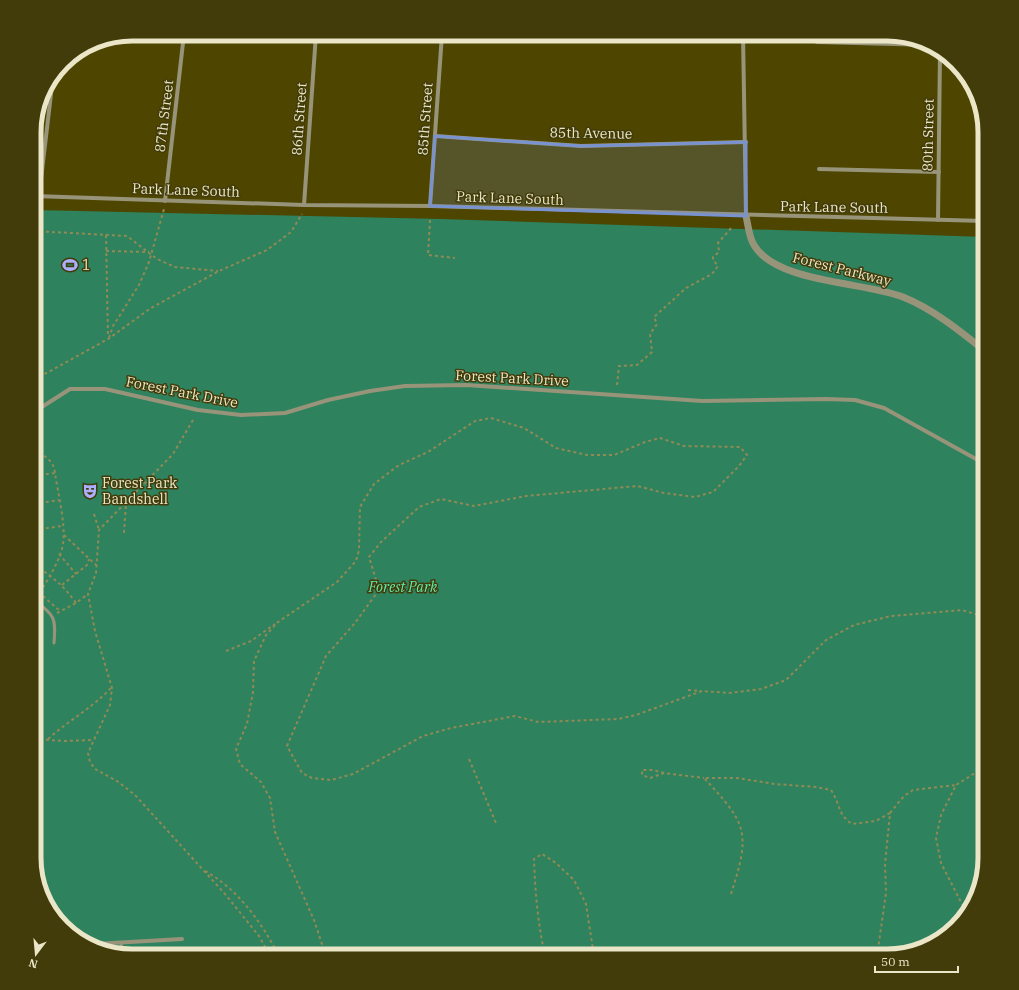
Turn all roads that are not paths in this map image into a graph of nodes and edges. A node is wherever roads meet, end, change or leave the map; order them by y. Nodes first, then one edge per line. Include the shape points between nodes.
1 (183, 41) edge
2 (316, 41) edge
3 (442, 41) edge
4 (743, 41) edge
5 (817, 42) dead end
6 (912, 44) edge
7 (940, 58) edge
8 (52, 89) edge
9 (435, 136) junction
10 (746, 142) junction
11 (819, 169) dead end
12 (939, 172) junction
13 (41, 179) edge
14 (41, 196) edge
15 (165, 201) junction
16 (304, 205) junction
17 (430, 206) junction
18 (746, 216) junction
19 (938, 220) junction
20 (978, 221) edge
21 (978, 346) edge
22 (41, 408) edge
23 (978, 460) edge
24 (41, 606) edge
25 (54, 643) dead end
26 (182, 939) dead end
27 (121, 943) junction
28 (105, 945) edge
29 (122, 948) edge

1 - 15 street, 87th Street
2 - 16 street, 86th Street
3 - 9 street, 85th Street
4 - 10 street, Forest Parkway
5 - 6 street
7 - 12 street, 80th Street
8 - 13 street
9 - 10 street, 85th Avenue via 582,146
9 - 17 street, 85th Street
10 - 18 street, Forest Parkway
11 - 12 street
12 - 19 street, 80th Street
14 - 15 street, Park Lane South
15 - 16 street, Park Lane South
16 - 17 street, Park Lane South
17 - 18 street, Park Lane South
18 - 19 street, Park Lane South
18 - 21 street, Forest Parkway via 753,245 769,260 789,271 902,297 934,314
19 - 20 street, Park Lane South
22 - 23 street, Forest Park Drive via 70,389 105,388 198,410 241,415 284,413 328,400 405,386 466,385 702,401 855,400 884,408
24 - 25 lane via 56,622
26 - 27 street
27 - 28 street
27 - 29 lane

